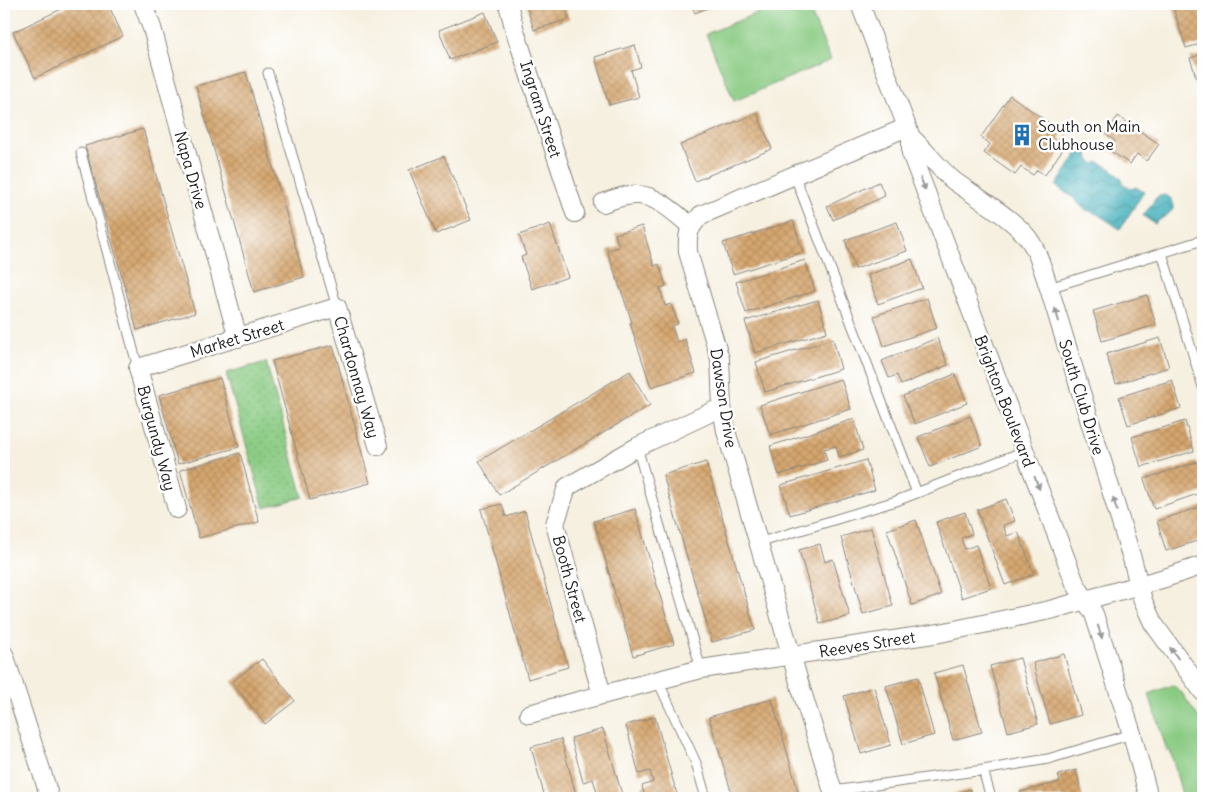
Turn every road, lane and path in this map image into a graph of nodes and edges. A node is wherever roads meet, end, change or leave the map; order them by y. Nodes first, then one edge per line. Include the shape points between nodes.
1 (143, 4) edge
2 (508, 4) edge
3 (860, 4) edge
4 (268, 73) dead end
5 (909, 132) junction
6 (80, 153) dead end
7 (794, 174) junction
8 (604, 202) dead end
9 (575, 213) dead end
10 (691, 226) junction
11 (1203, 240) edge
12 (1162, 253) junction
13 (1049, 288) junction
14 (336, 307) junction
15 (238, 338) junction
16 (138, 368) junction
17 (1203, 387) edge
18 (722, 407) junction
19 (378, 446) dead end
20 (637, 447) junction
21 (1025, 451) junction
22 (917, 493) junction
23 (176, 509) dead end
24 (758, 543) junction
25 (1203, 565) edge
26 (1140, 586) junction
27 (1086, 601) junction
28 (4, 654) edge
29 (792, 656) junction
30 (701, 670) junction
31 (658, 681) junction
32 (1203, 692) edge
33 (602, 695) junction
34 (529, 714) dead end
35 (1132, 734) junction
36 (983, 770) junction
37 (834, 795) edge
38 (50, 798) edge
39 (706, 798) edge
40 (991, 798) edge
41 (1149, 798) edge

1 - 15 street, Napa Drive
2 - 9 street, Ingram Street
3 - 5 street, Brighton Boulevard
4 - 14 lane
5 - 7 street
5 - 13 street, South Club Drive via 937,166 1023,232 1032,244
5 -> 21 street, Brighton Boulevard via 911,153
6 - 16 lane
7 - 10 street via 701,215
7 - 22 lane
8 - 10 street via 638,195 650,198 671,209
10 - 18 street, Dawson Drive via 687,238 688,252 720,358
11 - 12 lane
12 - 13 lane
12 - 17 lane
26 -> 13 street, South Club Drive
14 - 15 street, Market Street
14 - 19 street, Chardonnay Way
15 - 16 street, Market Street
16 - 23 street, Burgundy Way
18 - 20 street, Booth Street
18 - 24 street, Dawson Drive
20 - 30 lane
20 - 33 street, Booth Street via 567,487 555,524
21 - 22 lane
21 -> 27 street, Brighton Boulevard via 1075,583
22 - 24 lane
24 - 29 street, Dawson Drive
25 - 26 street, Reeves Street
26 - 27 street, Reeves Street
32 -> 26 street, South Club Drive via 1152,623
27 - 29 street, Reeves Street via 940,633
27 -> 35 street, Brighton Boulevard via 1094,614
28 - 38 street
29 - 30 street, Reeves Street
29 - 37 street, Dawson Drive
30 - 31 street, Reeves Street
31 - 33 street, Reeves Street
31 - 39 lane via 696,763
33 - 34 street, Reeves Street
35 - 36 lane via 1048,759
35 - 41 street, Brighton Boulevard
36 - 37 lane
36 - 40 lane

